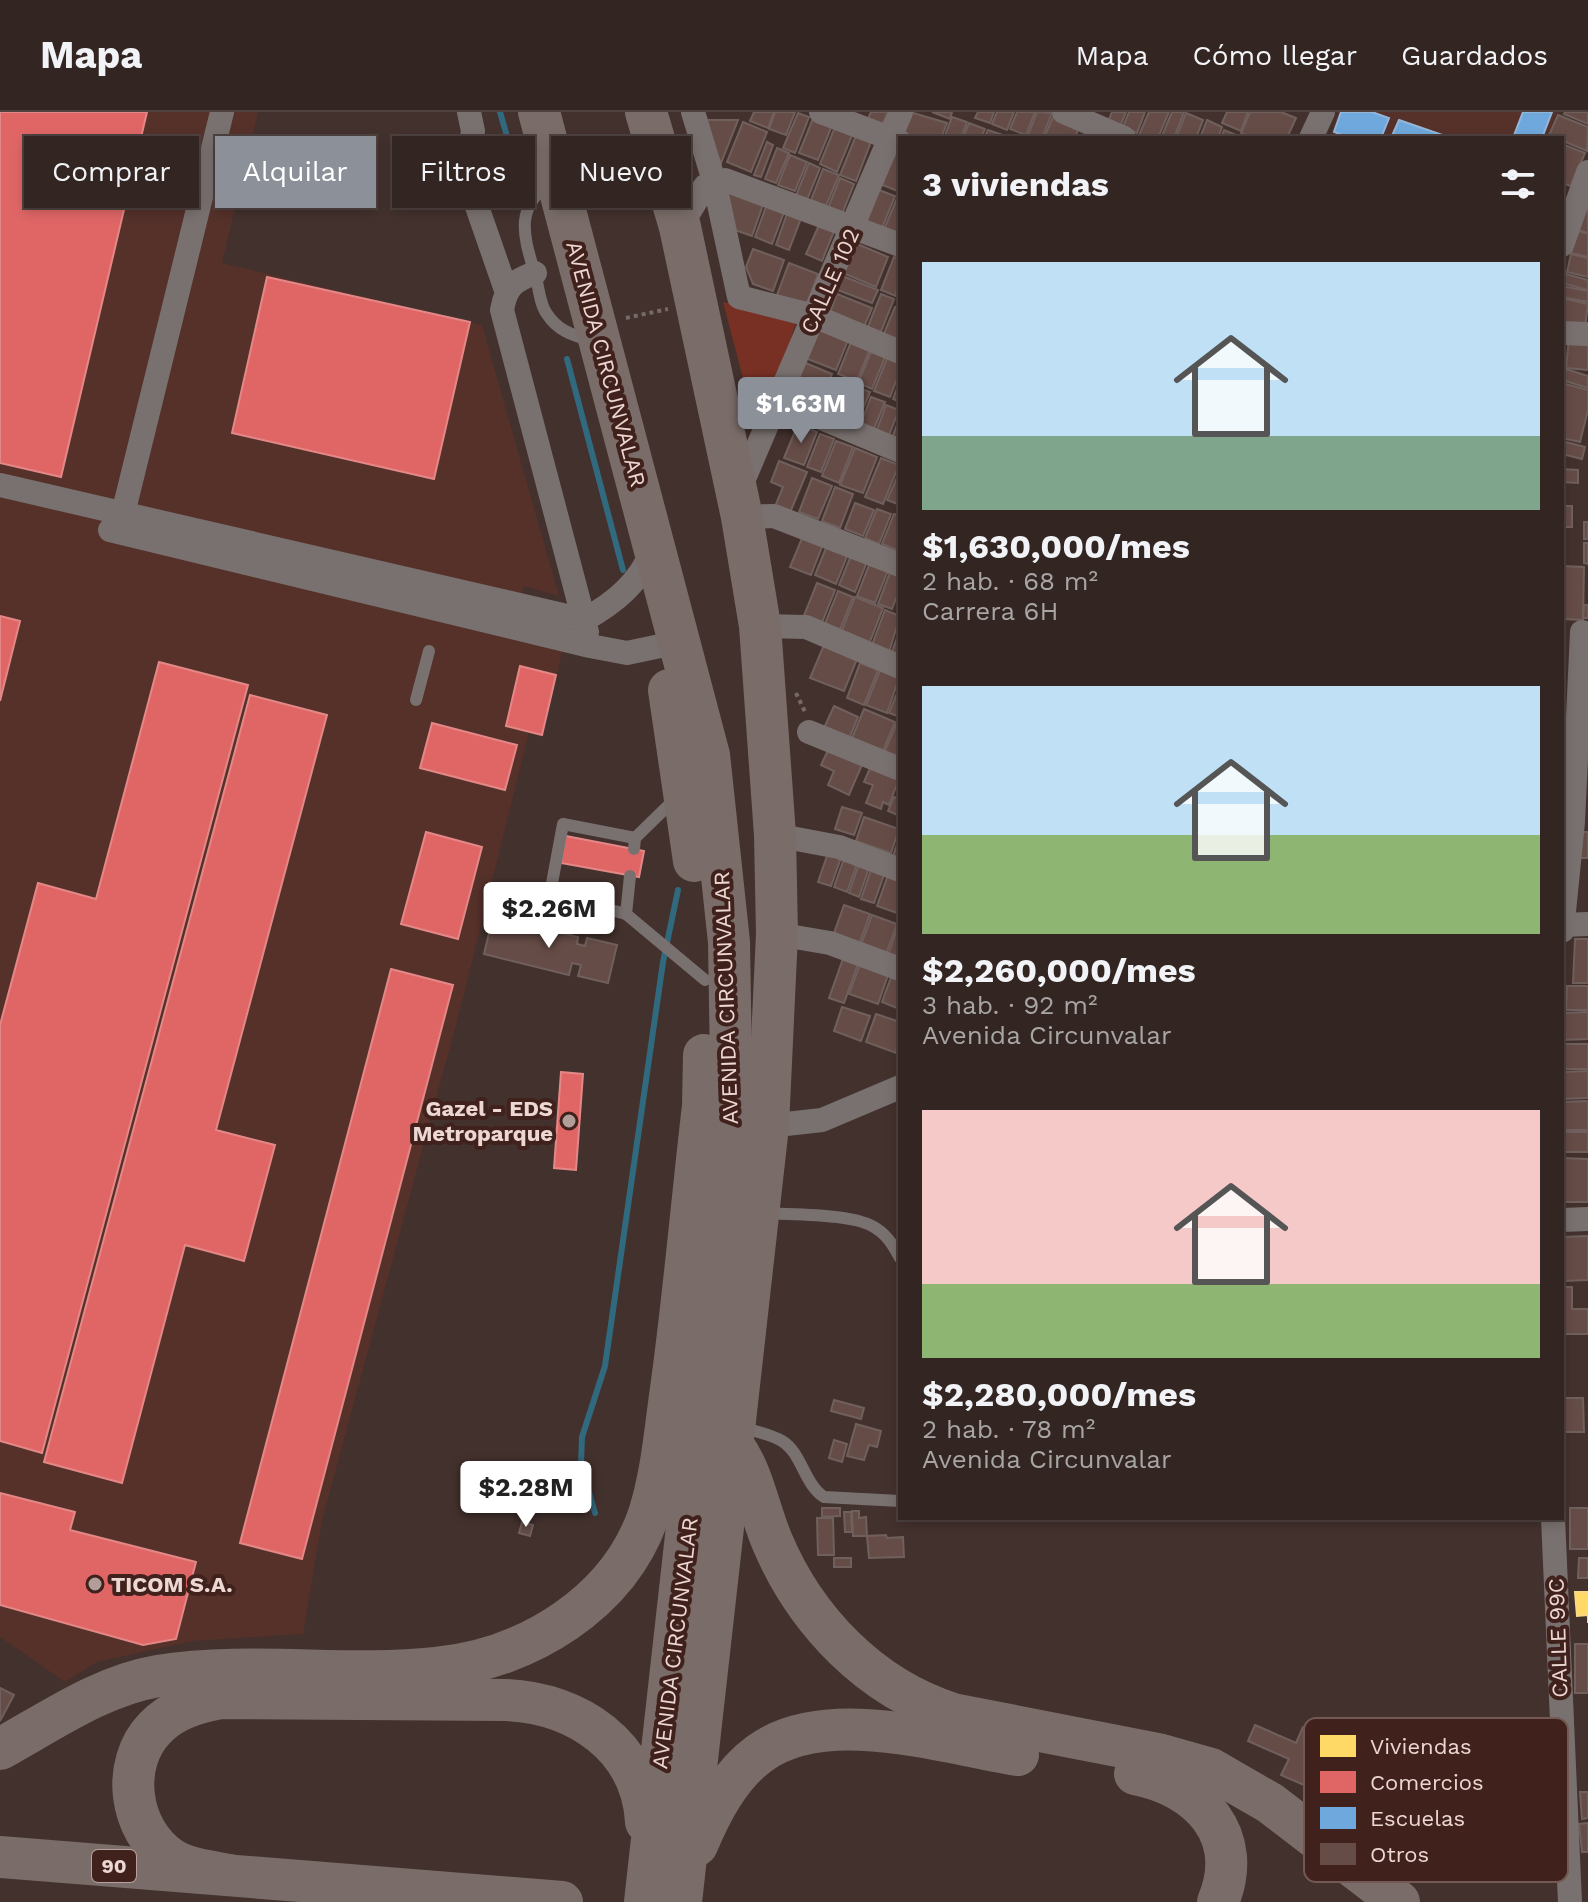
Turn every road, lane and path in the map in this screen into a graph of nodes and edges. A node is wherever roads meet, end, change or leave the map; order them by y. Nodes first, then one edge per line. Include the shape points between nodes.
1 (222, 112) edge
2 (469, 112) edge
3 (539, 112) edge
4 (646, 112) edge
5 (693, 112) edge
6 (821, 112) edge
7 (901, 112) edge
8 (1064, 112) edge
9 (653, 136) edge
10 (1119, 136) edge
11 (895, 140) edge
12 (551, 155) edge
13 (551, 170) edge
14 (1588, 172) edge
15 (714, 181) junction
16 (565, 208) edge
17 (675, 208) edge
18 (854, 226) junction
19 (680, 227) junction
20 (1564, 239) edge
21 (898, 244) edge
22 (535, 273) junction
23 (506, 290) junction
24 (698, 302) junction
25 (814, 316) junction
26 (599, 334) junction
27 (898, 351) edge
28 (778, 400) junction
29 (898, 450) edge
30 (0, 485) edge
31 (0, 501) edge
32 (740, 505) junction
33 (120, 524) junction
34 (654, 547) junction
35 (898, 564) edge
36 (584, 620) junction
37 (760, 626) junction
38 (1577, 632) edge
39 (680, 644) junction
40 (590, 646) junction
41 (429, 651) dead end
42 (898, 666) edge
43 (416, 700) dead end
44 (809, 732) dead end
45 (898, 768) edge
46 (683, 792) junction
47 (775, 835) junction
48 (898, 869) edge
49 (630, 876) dead end
50 (1564, 908) edge
51 (626, 914) junction
52 (1588, 924) edge
53 (1564, 927) edge
54 (777, 934) junction
55 (898, 968) edge
56 (705, 980) junction
57 (898, 1088) edge
58 (768, 1126) junction
59 (758, 1212) junction
60 (1588, 1219) edge
61 (1564, 1220) edge
62 (898, 1254) edge
63 (719, 1264) junction
64 (675, 1358) junction
65 (734, 1435) junction
66 (695, 1469) junction
67 (898, 1501) edge
68 (1553, 1520) edge
69 (1562, 1718) edge
70 (0, 1749) edge
71 (1304, 1829) edge
72 (0, 1857) edge
73 (1568, 1857) edge
74 (0, 1878) edge
75 (1373, 1882) edge
76 (229, 1886) junction
77 (665, 1887) edge
78 (183, 1902) edge
79 (299, 1902) edge
80 (562, 1902) edge
81 (1218, 1902) edge
82 (1399, 1902) edge
83 (1570, 1902) edge

1 - 33 street
2 - 23 street via 473,131 466,175
3 - 12 highway, AVENIDA CIRCUNVALAR
4 - 9 highway, AVENIDA CIRCUNVALAR
5 - 15 street
6 - 11 street
7 - 11 street, CALLE 102
8 - 10 street
11 - 18 street, CALLE 102
13 - 22 lane via 524,220
14 - 20 street
15 - 18 street via 725,180
15 - 19 street via 705,186
15 - 25 street via 739,297
16 - 26 highway, AVENIDA CIRCUNVALAR
17 - 19 highway, AVENIDA CIRCUNVALAR
18 - 21 street
18 - 25 street, CALLE 102
19 - 24 highway, AVENIDA CIRCUNVALAR
22 - 23 street
22 - 26 lane via 545,313 564,332
23 - 36 street via 502,310
24 - 26 path
24 - 32 highway, AVENIDA CIRCUNVALAR
25 - 27 street
25 - 28 street, CALLE 102
26 - 34 highway, AVENIDA CIRCUNVALAR
28 - 29 street
28 - 32 street, CALLE 102
30 - 33 street
31 - 33 street
32 - 35 street
32 - 37 highway, AVENIDA CIRCUNVALAR
33 - 36 street
33 - 40 street
34 - 36 street via 643,574 612,604
34 - 39 highway, AVENIDA CIRCUNVALAR
36 - 40 street
37 - 42 street via 806,627
37 - 47 highway, AVENIDA CIRCUNVALAR
38 - 50 street via 1573,822
39 - 40 street via 627,653
39 - 46 highway via 668,694
39 - 63 highway, AVENIDA CIRCUNVALAR via 709,755 729,942 732,1125
41 - 43 lane
44 - 45 street
46 - 51 lane via 634,843 563,824 550,894
46 - 56 highway via 703,916
47 - 48 street via 839,847
47 - 54 highway, AVENIDA CIRCUNVALAR
49 - 51 lane
51 - 56 lane
52 - 53 street
54 - 55 street via 830,943
54 - 58 highway, AVENIDA CIRCUNVALAR
56 - 64 highway via 703,1106
57 - 58 street via 822,1120
58 - 59 highway, AVENIDA CIRCUNVALAR
59 - 62 lane via 875,1227
59 - 65 highway, AVENIDA CIRCUNVALAR
60 - 61 street
63 - 64 highway
63 - 66 highway, AVENIDA CIRCUNVALAR
64 - 66 highway
64 - 70 highway via 659,1470 636,1545 609,1585 546,1633 488,1657 438,1668 195,1672 136,1681 105,1691
65 - 67 lane via 782,1440 824,1497
65 - 71 highway via 777,1554 803,1600 842,1646 886,1681 953,1714 1211,1769
65 - 77 highway, AVENIDA CIRCUNVALAR
66 - 77 highway, AVENIDA CIRCUNVALAR
68 - 69 street, CALLE 99C
72 - 76 highway, 90
73 - 83 street, CALLE 99C
74 - 76 highway, 90
75 - 82 highway
76 - 77 highway via 168,1857 143,1827 134,1787 140,1749 154,1729 178,1711 221,1698 521,1700 568,1713 608,1737 628,1762
76 - 78 highway
76 - 79 highway, 90
76 - 80 highway, 90 via 460,1893
77 - 81 highway via 720,1800 759,1753 803,1734 866,1730 1151,1777 1180,1787 1202,1804 1220,1838 1224,1877

